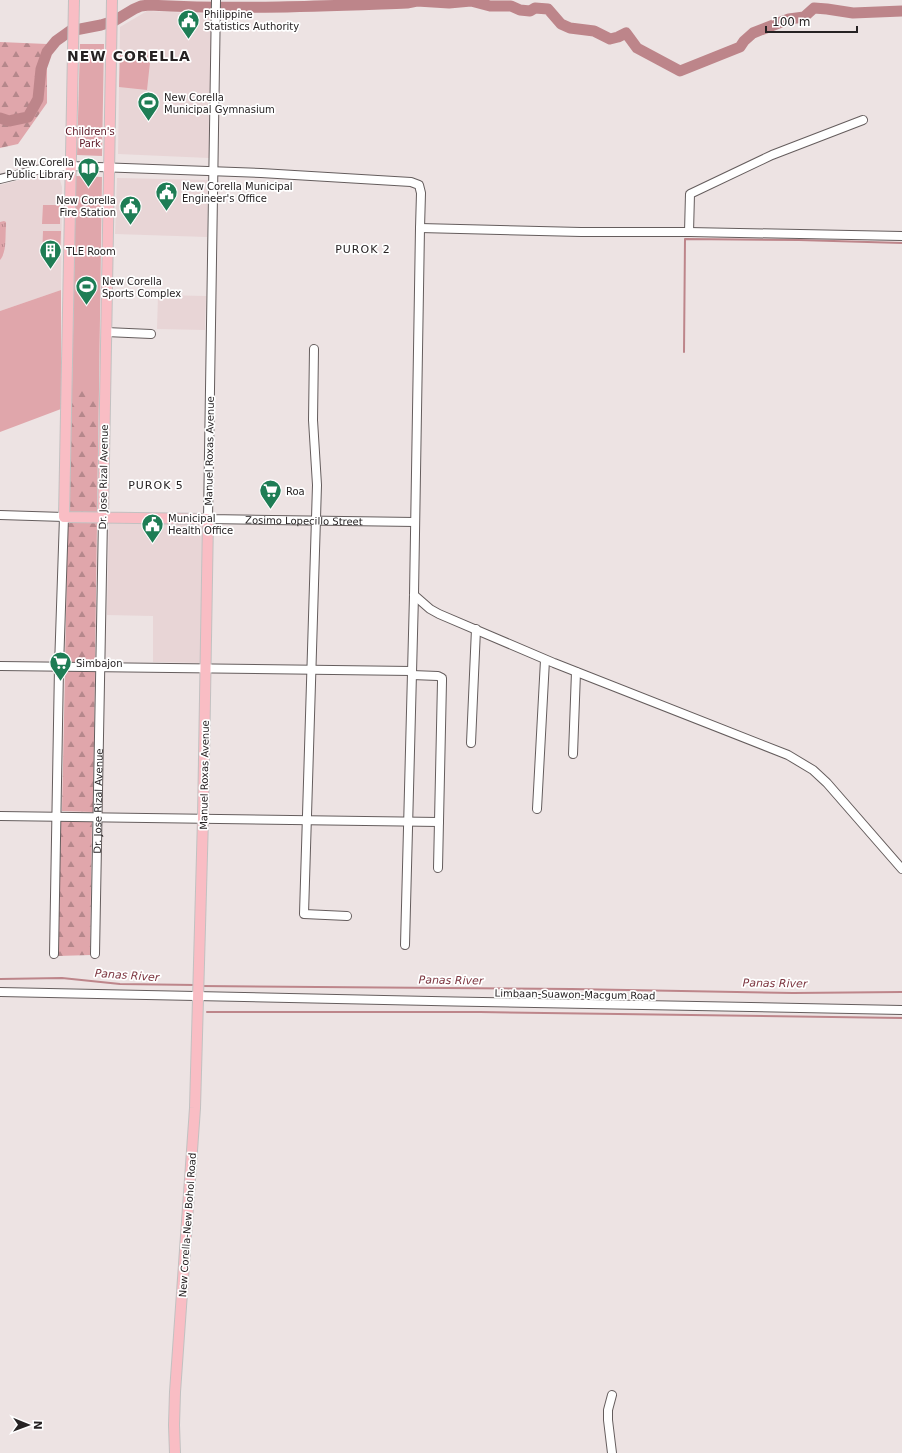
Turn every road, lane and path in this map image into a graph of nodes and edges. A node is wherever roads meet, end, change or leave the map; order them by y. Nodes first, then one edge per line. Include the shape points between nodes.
1 (74, 0) edge
2 (112, 0) edge
3 (216, 2) edge
4 (863, 120) dead end
5 (70, 166) junction
6 (109, 167) junction
7 (213, 171) junction
8 (0, 179) edge
9 (420, 228) junction
10 (689, 232) junction
11 (902, 236) edge
12 (106, 332) junction
13 (151, 334) dead end
14 (314, 349) dead end
15 (0, 515) edge
16 (64, 517) junction
17 (102, 518) junction
18 (208, 519) junction
19 (315, 521) junction
20 (415, 522) junction
21 (414, 595) junction
22 (476, 629) junction
23 (545, 660) junction
24 (0, 666) edge
25 (59, 667) junction
26 (100, 667) junction
27 (205, 668) junction
28 (311, 669) junction
29 (576, 672) junction
30 (412, 673) junction
31 (471, 743) dead end
32 (573, 754) dead end
33 (537, 809) dead end
34 (0, 816) edge
35 (57, 816) junction
36 (97, 817) junction
37 (203, 818) junction
38 (308, 819) junction
39 (409, 821) junction
40 (439, 822) junction
41 (438, 868) dead end
42 (902, 869) edge
43 (347, 916) dead end
44 (405, 945) dead end
45 (54, 954) dead end
46 (95, 954) dead end
47 (0, 992) edge
48 (199, 994) junction
49 (902, 1010) edge
50 (612, 1395) dead end
51 (175, 1453) edge
52 (612, 1453) edge

1 - 5 main road
2 - 6 main road, Dr. Jose Rizal Avenue
3 - 7 street, Manuel Roxas Avenue
4 - 10 street via 772,155 690,194
5 - 6 street
5 - 8 street via 45,168
5 - 16 main road
6 - 7 street
6 - 12 main road, Dr. Jose Rizal Avenue
7 - 9 street via 416,183 421,193
7 - 18 street, Manuel Roxas Avenue
9 - 10 street
9 - 20 street
10 - 11 street
12 - 13 street
12 - 17 main road, Dr. Jose Rizal Avenue
14 - 19 street via 312,389
15 - 16 street, Zosimo Lopecillo Street
16 - 17 main road, Zosimo Lopecillo Street
16 - 25 street
17 - 18 main road, Zosimo Lopecillo Street
17 - 26 street, Dr. Jose Rizal Avenue
18 - 19 street, Zosimo Lopecillo Street
18 - 27 main road, Manuel Roxas Avenue
19 - 20 street, Zosimo Lopecillo Street
19 - 28 street
20 - 21 street
21 - 22 street via 439,614
21 - 30 street
22 - 23 street
22 - 31 street
23 - 29 street
23 - 33 street
24 - 25 street
25 - 26 street
25 - 35 street
26 - 27 street
26 - 36 street, Dr. Jose Rizal Avenue
27 - 28 street
27 - 37 main road, Manuel Roxas Avenue
28 - 30 street
28 - 38 street
29 - 32 street
29 - 42 street via 782,752 813,770
30 - 39 street
30 - 40 street via 438,676 442,681
34 - 35 street
35 - 36 street
35 - 45 street
36 - 37 street
36 - 46 street, Dr. Jose Rizal Avenue
37 - 38 street
37 - 48 main road, Manuel Roxas Avenue
38 - 39 street
38 - 43 street via 304,914
39 - 40 street
39 - 44 street
40 - 41 street
47 - 48 street, Limbaan-Suawon-Macgum Road
48 - 49 street, Limbaan-Suawon-Macgum Road
48 - 51 main road, New Corella-New Bohol Road via 195,1108 175,1392
50 - 52 street via 608,1420

